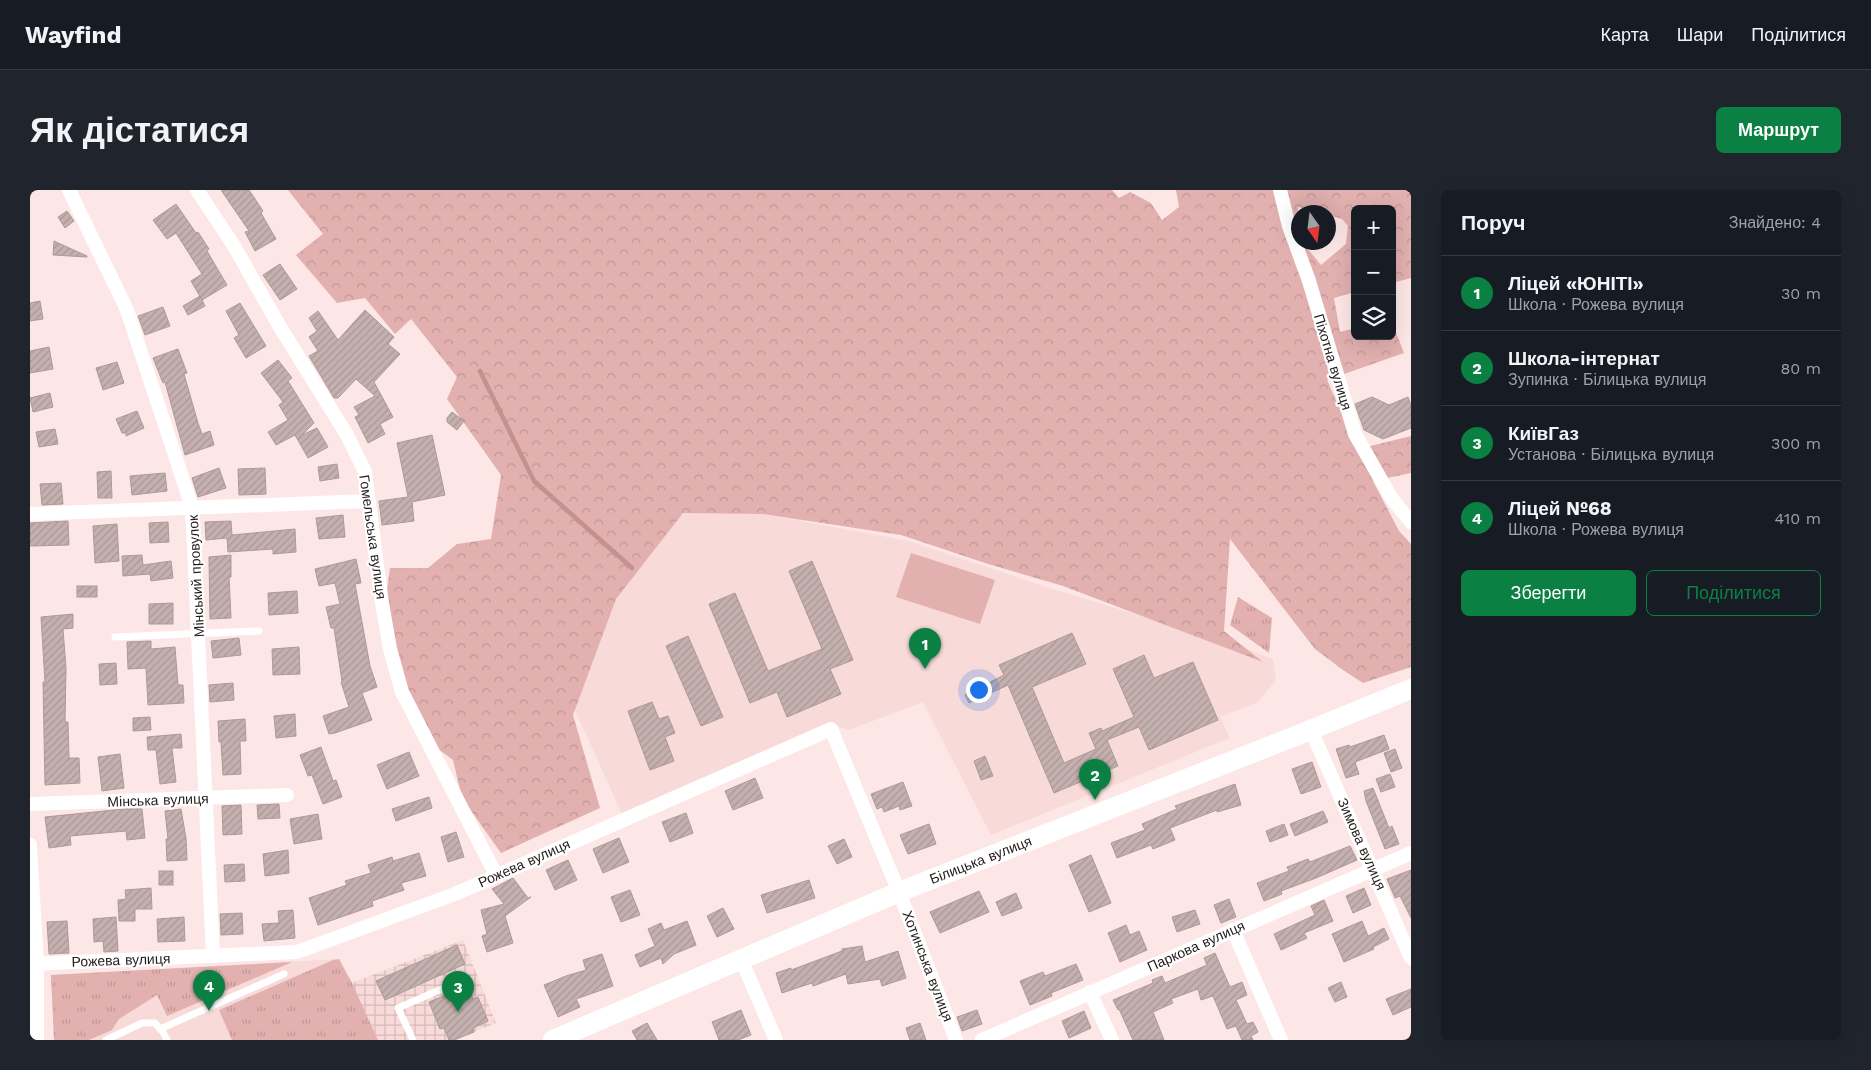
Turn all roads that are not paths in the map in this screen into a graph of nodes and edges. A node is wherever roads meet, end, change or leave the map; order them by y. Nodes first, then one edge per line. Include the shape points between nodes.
1 (69, 190) edge
2 (197, 190) edge
3 (1280, 190) edge
4 (368, 501) junction
5 (192, 507) junction
6 (30, 514) edge
7 (1411, 522) edge
8 (259, 631) dead end
9 (198, 634) junction
10 (115, 637) dead end
11 (1411, 689) edge
12 (1311, 730) junction
13 (287, 795) dead end
14 (207, 799) junction
15 (30, 804) edge
16 (30, 845) edge
17 (1411, 853) edge
18 (1373, 869) junction
19 (496, 875) junction
20 (899, 892) junction
21 (1233, 930) junction
22 (213, 956) junction
23 (741, 958) junction
24 (1411, 958) edge
25 (33, 964) edge
26 (284, 974) dead end
27 (460, 981) dead end
28 (1090, 992) junction
29 (160, 1029) junction
30 (37, 1040) edge
31 (106, 1040) edge
32 (167, 1040) edge
33 (413, 1040) edge
34 (553, 1040) edge
35 (776, 1040) edge
36 (956, 1040) edge
37 (982, 1040) edge
38 (1112, 1040) edge
39 (1281, 1040) edge

1 - 5 street, Мінський провулок via 127,310
2 - 4 street, Гомельська вулиця via 347,435 365,472
3 - 7 street, Піхотна вулиця via 1355,434 1392,499
4 - 5 street
4 - 19 street, Гомельська вулиця via 390,649 402,692
5 - 6 street
5 - 9 street, Мінський провулок
8 - 9 lane
9 - 10 lane
9 - 14 street, Мінський провулок
11 - 12 main road, Білицька вулиця
12 - 18 street, Зимова вулиця
12 - 20 main road, Білицька вулиця
13 - 14 street, Мінська вулиця
14 - 15 street, Мінська вулиця
14 - 22 street, Мінський провулок
16 - 25 street
17 - 18 street, Паркова вулиця
18 - 21 street, Паркова вулиця
18 - 24 street, Зимова вулиця
19 - 20 street, Рожева вулиця via 831,729
19 - 22 street, Рожева вулиця via 455,894 297,952
20 - 23 main road, Білицька вулиця
20 - 36 street, Хотинська вулиця
21 - 28 street, Паркова вулиця
21 - 39 street
22 - 25 street, Рожева вулиця
23 - 34 main road, Білицька вулиця
23 - 35 street
25 - 30 street
26 - 29 lane
27 - 33 lane via 398,1008
28 - 37 street, Паркова вулиця
28 - 38 street
29 - 31 lane via 155,1023 142,1023
29 - 32 lane

